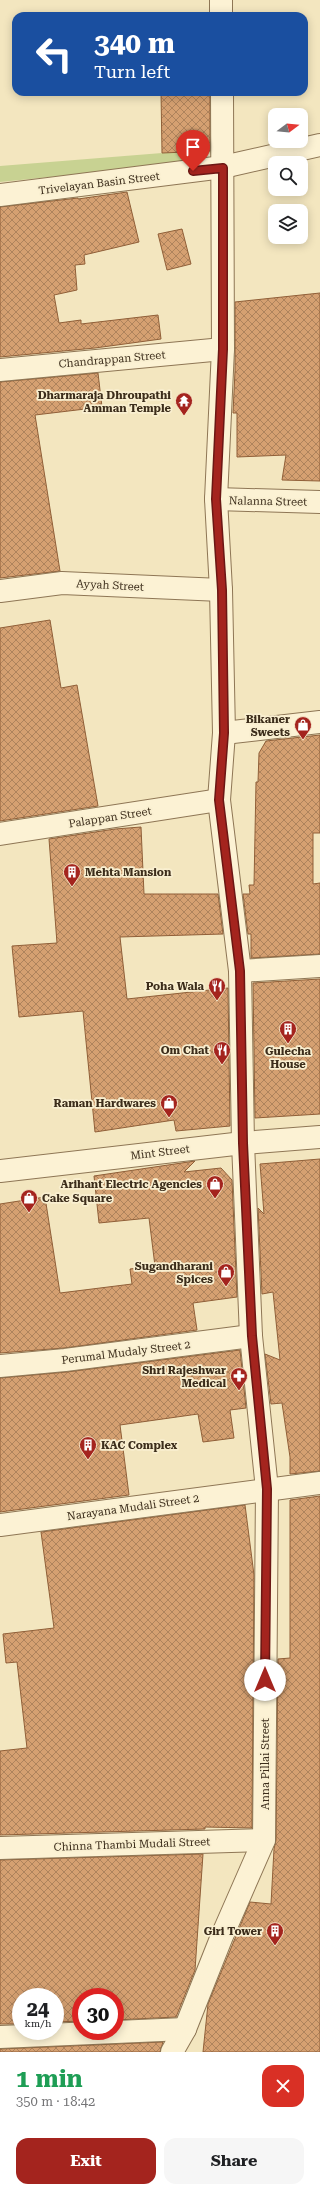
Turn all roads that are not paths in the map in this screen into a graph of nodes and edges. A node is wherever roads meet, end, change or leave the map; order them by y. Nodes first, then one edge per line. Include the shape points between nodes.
1 (221, 0) edge
2 (222, 12) edge
3 (222, 96) edge
4 (320, 145) edge
5 (223, 168) junction
6 (0, 195) edge
7 (223, 349) junction
8 (0, 370) edge
9 (216, 499) junction
10 (320, 502) edge
11 (222, 590) junction
12 (0, 592) edge
13 (320, 722) edge
14 (224, 733) junction
15 (219, 800) junction
16 (0, 834) edge
17 (320, 966) edge
18 (240, 971) junction
19 (320, 1137) edge
20 (243, 1143) junction
21 (0, 1171) edge
22 (252, 1336) junction
23 (0, 1366) edge
24 (320, 1483) edge
25 (267, 1489) junction
26 (0, 1525) edge
27 (264, 1840) junction
28 (0, 1848) edge
29 (184, 2029) junction
30 (0, 2037) edge
31 (172, 2052) edge

1 - 2 street
3 - 5 street, Anna Pillai Street
4 - 5 street, Trivelayan Basin Street
5 - 6 street, Trivelayan Basin Street
5 - 7 street, Anna Pillai Street
7 - 8 street, Chandrappan Street
7 - 9 street, Anna Pillai Street
9 - 10 street, Nalanna Street
9 - 11 street, Anna Pillai Street
11 - 12 street, Ayyah Street via 62,583
11 - 14 street, Anna Pillai Street
13 - 14 street
14 - 15 street, Anna Pillai Street
15 - 16 street, Palappan Street
15 - 18 street, Anna Pillai Street
17 - 18 street
18 - 20 street, Anna Pillai Street
19 - 20 street, Mint Street
20 - 21 street, Mint Street
20 - 22 street, Anna Pillai Street
22 - 23 street, Perumal Mudaly Street 2
22 - 25 street, Anna Pillai Street
24 - 25 street, Narayana Mudali Street 2
25 - 26 street, Narayana Mudali Street 2
25 - 27 street, Anna Pillai Street
27 - 28 street, Chinna Thambi Mudali Street
27 - 29 street, Anna Pillai Street
29 - 30 street
29 - 31 street, Anna Pillai Street

